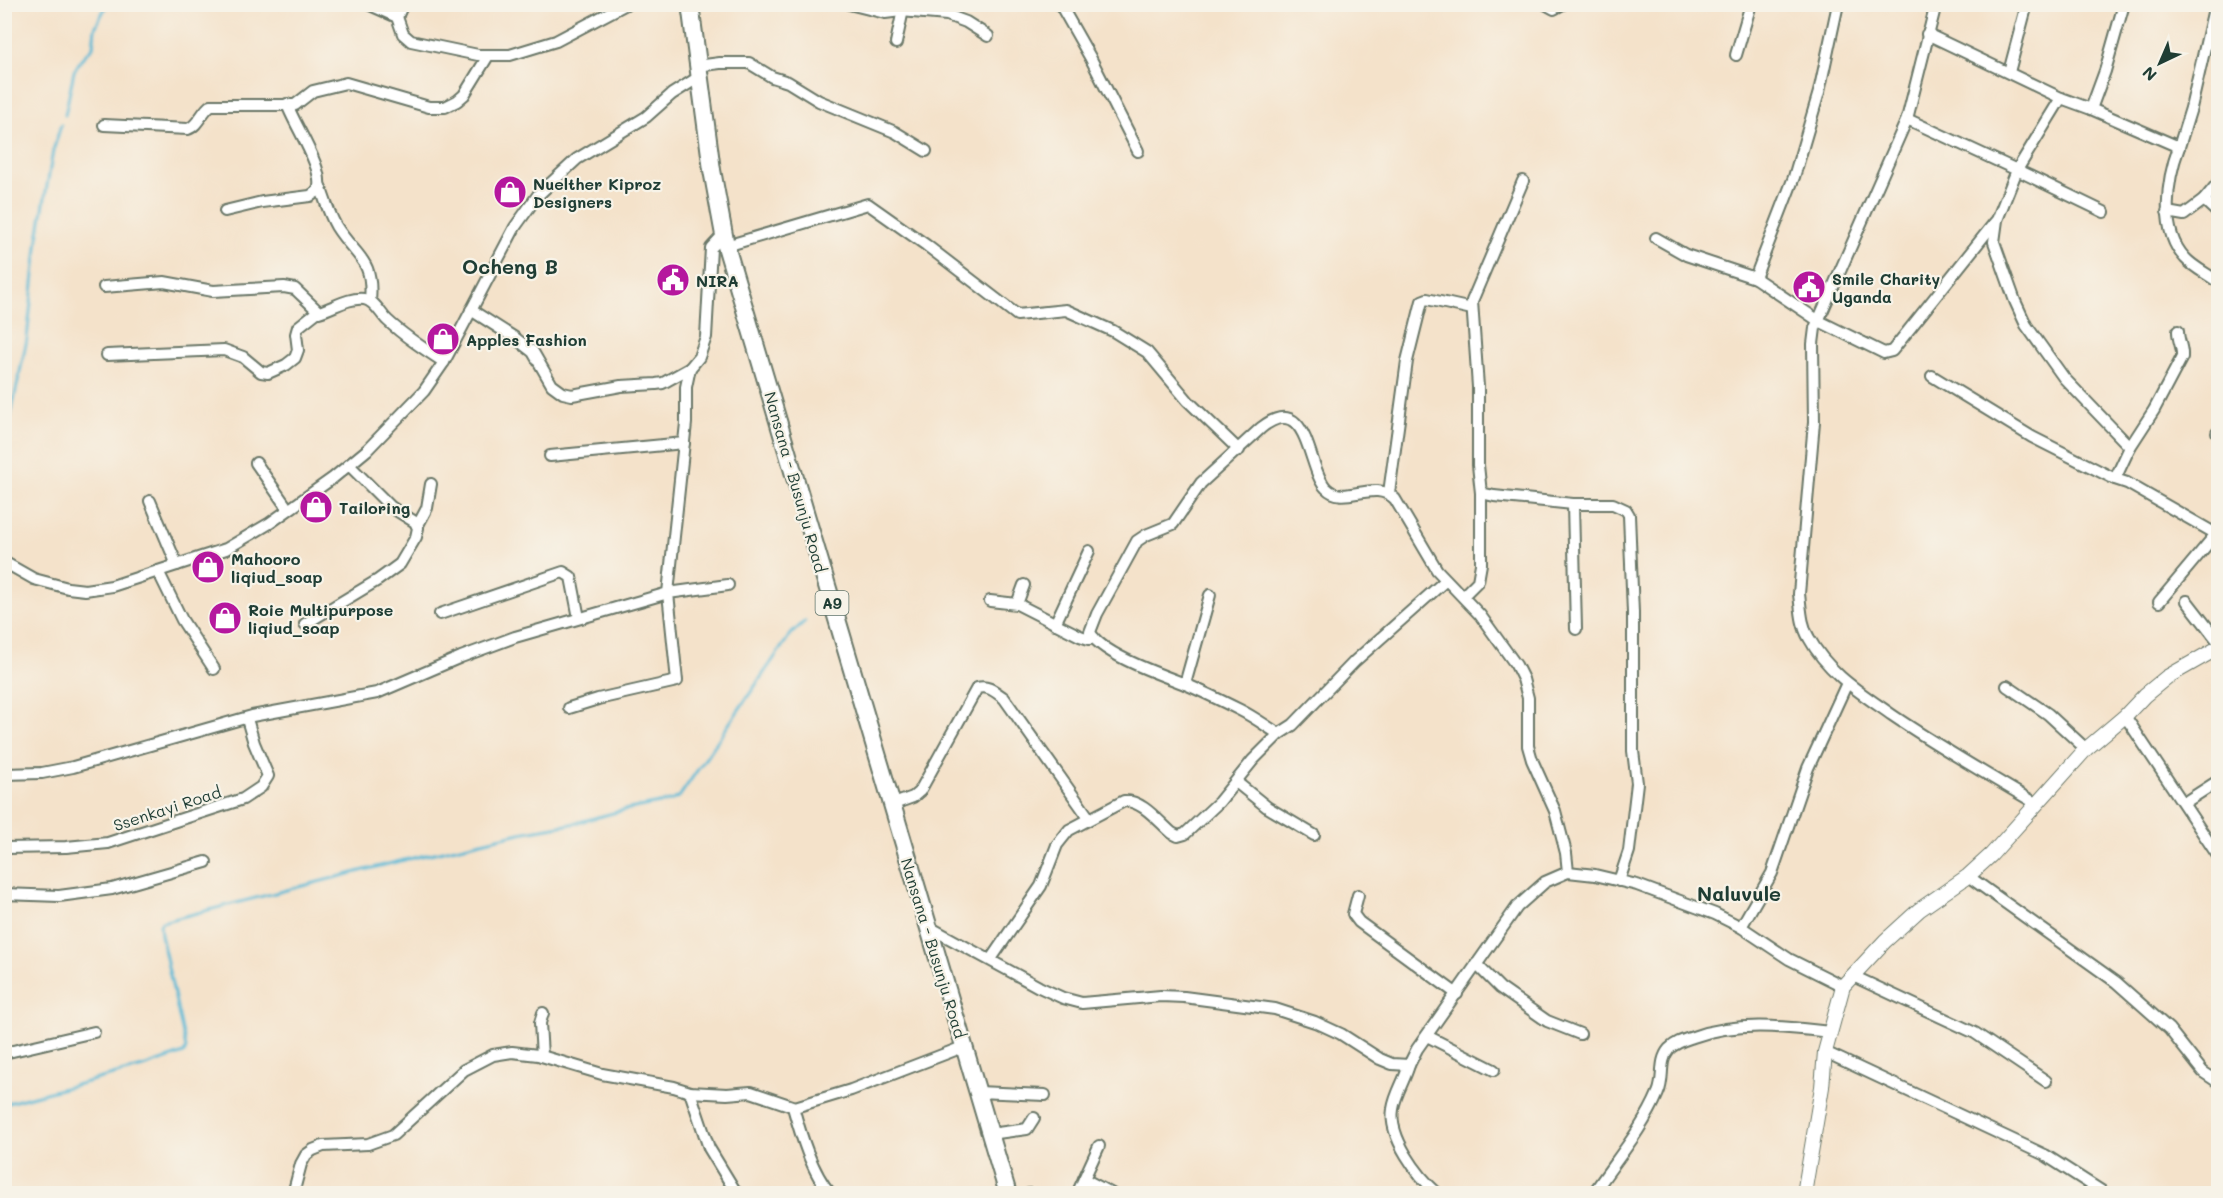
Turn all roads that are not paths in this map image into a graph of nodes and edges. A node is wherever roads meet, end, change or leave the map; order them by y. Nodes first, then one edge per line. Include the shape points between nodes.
1 (368, 4) edge
2 (403, 4) edge
3 (626, 4) edge
4 (690, 4) edge
5 (849, 4) edge
6 (1060, 4) edge
7 (1545, 4) edge
8 (1563, 4) edge
9 (1751, 4) edge
10 (1838, 4) edge
11 (1936, 4) edge
12 (2027, 4) edge
13 (2124, 4) edge
14 (2216, 4) edge
15 (903, 8) edge
16 (397, 17) junction
17 (1927, 34) junction
18 (988, 36) dead end
19 (896, 43) dead end
20 (1736, 55) dead end
21 (488, 56) junction
22 (698, 71) junction
23 (2009, 72) junction
24 (2061, 98) junction
25 (287, 104) junction
26 (2091, 109) junction
27 (1907, 119) junction
28 (104, 125) dead end
29 (2179, 147) junction
30 (926, 151) dead end
31 (1138, 151) dead end
32 (2017, 170) junction
33 (1523, 181) dead end
34 (2218, 183) edge
35 (320, 186) junction
36 (2204, 200) junction
37 (225, 211) dead end
38 (2104, 212) dead end
39 (2167, 212) junction
40 (2218, 213) edge
41 (1997, 220) junction
42 (1656, 238) dead end
43 (725, 240) junction
44 (1755, 279) junction
45 (2218, 282) edge
46 (105, 287) dead end
47 (370, 301) junction
48 (1472, 309) junction
49 (471, 310) junction
50 (317, 312) junction
51 (1820, 321) junction
52 (2178, 331) dead end
53 (107, 355) dead end
54 (444, 362) junction
55 (690, 368) junction
56 (1932, 376) dead end
57 (684, 443) junction
58 (2130, 447) junction
59 (1239, 450) junction
60 (550, 456) dead end
61 (256, 463) dead end
62 (350, 465) junction
63 (2115, 479) junction
64 (431, 484) dead end
65 (1389, 493) junction
66 (1481, 493) junction
67 (150, 501) dead end
68 (1573, 504) junction
69 (288, 509) junction
70 (418, 525) junction
71 (2217, 534) edge
72 (1089, 551) dead end
73 (4, 562) edge
74 (177, 564) junction
75 (158, 571) junction
76 (1445, 581) junction
77 (728, 585) dead end
78 (1024, 585) dead end
79 (668, 593) junction
80 (1210, 595) dead end
81 (1463, 596) junction
82 (2187, 600) dead end
83 (990, 601) dead end
84 (2159, 602) dead end
85 (1017, 604) junction
86 (440, 614) dead end
87 (579, 618) junction
88 (305, 624) dead end
89 (1055, 624) junction
90 (1575, 629) dead end
91 (1094, 638) junction
92 (2218, 641) edge
93 (2218, 648) edge
94 (214, 669) dead end
95 (1847, 683) junction
96 (1185, 684) junction
97 (2007, 686) dead end
98 (569, 708) dead end
99 (2125, 716) junction
100 (247, 719) junction
101 (1280, 734) junction
102 (2086, 749) junction
103 (4, 774) edge
104 (2218, 781) edge
105 (1236, 782) junction
106 (2184, 803) junction
107 (2037, 804) junction
108 (891, 805) junction
109 (1089, 818) junction
110 (1314, 835) dead end
111 (4, 848) edge
112 (2218, 856) edge
113 (206, 862) dead end
114 (1568, 872) junction
115 (1968, 876) junction
116 (1619, 881) junction
117 (4, 894) edge
118 (1358, 895) dead end
119 (927, 926) junction
120 (1741, 927) junction
121 (991, 959) junction
122 (1476, 964) junction
123 (1848, 981) junction
124 (1457, 994) junction
125 (543, 1013) dead end
126 (94, 1032) dead end
127 (1830, 1032) junction
128 (1580, 1034) dead end
129 (1427, 1036) junction
130 (963, 1047) junction
131 (1825, 1052) junction
132 (4, 1053) edge
133 (542, 1056) junction
134 (1409, 1065) junction
135 (1494, 1070) dead end
136 (2046, 1081) dead end
137 (2218, 1082) edge
138 (690, 1092) junction
139 (977, 1092) junction
140 (1046, 1095) dead end
141 (793, 1107) junction
142 (1034, 1118) dead end
143 (990, 1134) junction
144 (1099, 1146) dead end
145 (1084, 1179) junction
146 (293, 1194) edge
147 (737, 1194) edge
148 (831, 1194) edge
149 (1008, 1194) edge
150 (1077, 1194) edge
151 (1112, 1194) edge
152 (1438, 1194) edge
153 (1593, 1194) edge
154 (1804, 1194) edge
155 (2106, 1194) edge

1 - 16 street
2 - 16 street
3 - 21 street via 540,47
4 - 22 main road, Nansana - Busunju Road / A9
5 - 15 street via 885,13
6 - 31 street
7 - 8 street via 1554,9
9 - 20 street
10 - 44 street via 1819,92 1794,177
11 - 17 street
12 - 23 street
13 - 26 street
14 - 29 street
15 - 18 street via 947,15
15 - 19 street
16 - 21 street via 403,34 411,41
17 - 23 street
17 - 27 street
21 - 25 street via 464,95 445,107 429,107 346,83
22 - 30 street via 720,63 749,63 819,101 895,132
22 - 43 main road, Nansana - Busunju Road / A9
22 - 49 street via 646,117 577,159 538,195 515,227
23 - 24 street
24 - 26 street
24 - 32 street
25 - 28 street via 211,105 188,129
25 - 35 street
26 - 29 street
27 - 32 street
27 - 51 street
29 - 39 street
32 - 38 street
32 - 41 street
33 - 48 street via 1473,297
34 - 36 street
35 - 37 street via 310,196
35 - 47 street via 331,218 369,270
36 - 39 street via 2184,215
36 - 40 street
39 - 45 street via 2182,256
41 - 51 street via 1892,351 1877,351
41 - 58 street via 1994,242 2026,325 2064,378
42 - 44 street via 1686,255
43 - 55 street via 711,248 706,337
43 - 59 street via 868,204 1017,315 1066,310 1147,352 1188,401
43 - 108 main road, Nansana - Busunju Road / A9
44 - 51 street
46 - 50 street via 164,282 213,291 284,287 299,291
47 - 50 street via 355,299
47 - 54 street via 388,321
48 - 65 street via 1427,299 1422,302 1407,361
48 - 66 street
49 - 54 street
49 - 55 street via 533,352 552,385 563,393 663,383
50 - 53 street via 298,327 296,358 268,372 261,372 243,357 224,350
51 - 95 street via 1813,344 1814,422 1799,594 1808,637 1831,669
52 - 58 street via 2182,357
54 - 62 street via 424,391
55 - 57 street
56 - 63 street via 2032,437
57 - 60 street
57 - 79 street
58 - 63 street
59 - 65 street via 1268,422 1289,419 1303,432 1326,489 1339,495
59 - 91 street via 1201,483 1173,524 1137,541 1092,624 1090,632
61 - 69 street
62 - 69 street
62 - 70 street via 392,507
63 - 71 street
64 - 70 street via 427,508
65 - 76 street
66 - 68 street
66 - 81 street via 1481,564 1478,581
67 - 74 street
68 - 90 street
68 - 116 street via 1613,504 1626,510 1630,522 1633,751 1637,783 1629,851
69 - 74 street via 226,549
70 - 88 street via 416,537 400,564
71 - 84 street
72 - 89 street
73 - 75 street via 34,579 85,590
74 - 75 street
75 - 94 street via 182,620
76 - 81 street
76 - 101 street
77 - 79 street
78 - 85 street
79 - 87 street
79 - 98 street via 677,681
80 - 96 street
81 - 114 street via 1523,679 1528,698 1528,746 1555,811
82 - 92 street
83 - 85 street
85 - 89 street
86 - 87 street via 563,572 570,577
87 - 100 street via 461,657 377,693
89 - 91 street
91 - 96 street via 1111,651
93 - 99 street via 2167,677
95 - 107 street via 1941,748
95 - 120 street via 1808,768 1772,873
96 - 101 street via 1243,711
97 - 102 street via 2048,714
99 - 102 street
99 - 106 street
100 - 103 street via 73,767
100 - 111 street, Ssenkayi Road via 268,776 261,787 243,799 108,843
101 - 105 street
102 - 107 street
104 - 106 street
105 - 109 street via 1196,826 1178,836 1133,801 1124,801
105 - 110 street
106 - 112 street
107 - 115 street
108 - 109 street via 920,791 977,688 989,687 1004,698
108 - 119 main road, Nansana - Busunju Road / A9
109 - 121 street via 1069,830 1057,845 1041,886
113 - 117 street via 112,889 59,896
114 - 116 street
114 - 122 street via 1533,890
115 - 123 street via 1919,910
115 - 137 street via 2116,982 2169,1029 2203,1072
116 - 120 street via 1663,893
118 - 124 street via 1353,914 1359,922
119 - 121 street
119 - 130 main road, Nansana - Busunju Road / A9
120 - 123 street via 1789,958
121 - 134 street via 1040,987 1082,1003 1173,997 1275,1009 1341,1034 1380,1059
122 - 124 street
122 - 128 street via 1500,988 1547,1021
123 - 127 street
123 - 136 street via 1975,1033
124 - 129 street
125 - 133 street
126 - 132 street
127 - 131 street
127 - 153 street via 1737,1027 1678,1042 1665,1056 1661,1084 1647,1114
129 - 134 street
129 - 135 street
130 - 139 main road, Nansana - Busunju Road / A9
130 - 141 street via 851,1090
131 - 154 street
131 - 155 street via 2045,1155
133 - 138 street via 602,1074
133 - 146 street via 512,1052 493,1055 464,1070 393,1135 368,1144 314,1149 301,1164
134 - 152 street via 1393,1107 1393,1124 1407,1157
138 - 141 street via 751,1092
138 - 147 street via 709,1148
139 - 140 street
139 - 143 main road, Nansana - Busunju Road / A9
141 - 148 street via 817,1172
142 - 143 street via 1027,1129
143 - 149 main road, Nansana - Busunju Road / A9
144 - 145 street
145 - 150 street
145 - 151 street

